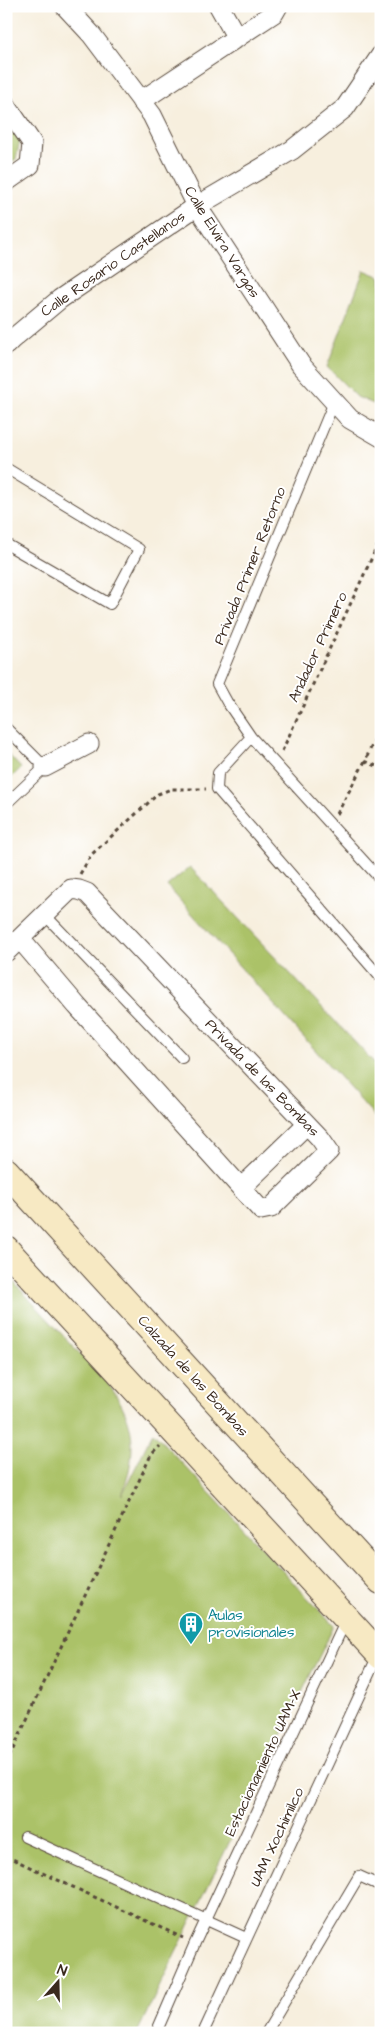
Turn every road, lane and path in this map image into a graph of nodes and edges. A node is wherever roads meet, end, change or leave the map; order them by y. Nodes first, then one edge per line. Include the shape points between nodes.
1 (64, 6) edge
2 (219, 6) edge
3 (278, 6) edge
4 (237, 38) junction
5 (381, 55) edge
6 (141, 101) junction
7 (6, 104) edge
8 (6, 182) edge
9 (197, 206) junction
10 (6, 345) edge
11 (334, 402) junction
12 (381, 437) edge
13 (6, 468) edge
14 (381, 538) edge
15 (6, 544) edge
16 (381, 725) edge
17 (6, 728) edge
18 (251, 737) junction
19 (89, 744) dead end
20 (365, 761) junction
21 (276, 765) junction
22 (45, 767) junction
23 (381, 768) edge
24 (217, 789) junction
25 (6, 804) edge
26 (330, 826) junction
27 (381, 880) edge
28 (70, 889) junction
29 (45, 915) junction
30 (13, 945) edge
31 (381, 978) edge
32 (182, 1058) dead end
33 (306, 1125) junction
34 (6, 1171) edge
35 (241, 1188) junction
36 (6, 1249) edge
37 (175, 1432) junction
38 (381, 1582) edge
39 (347, 1619) junction
40 (380, 1654) edge
41 (6, 1764) edge
42 (25, 1837) dead end
43 (6, 1856) edge
44 (381, 1886) edge
45 (206, 1920) junction
46 (246, 1938) junction
47 (195, 1943) junction
48 (156, 2033) edge
49 (204, 2033) edge
50 (266, 2033) edge

1 - 6 street, Calle Elvira Vargas via 91,34
2 - 4 street
3 - 4 street via 274,13
4 - 6 street
5 - 9 street, Calle Rosario Castellanos via 345,108 292,150
6 - 9 street, Calle Elvira Vargas via 152,115
7 - 8 street via 32,143 30,165
9 - 10 street, Calle Rosario Castellanos via 60,299
9 - 11 street, Calle Elvira Vargas via 301,365
11 - 12 street, Calle Elvira Vargas via 350,420
11 - 18 lane, Privada Primer Retorno via 217,684
13 - 15 lane via 139,549 110,604
14 - 21 path, Andador Primero
16 - 20 path
17 - 22 lane
18 - 21 lane, Privada Primer Retorno
18 - 24 lane via 218,773
19 - 22 street
20 - 23 path
20 - 26 path
21 - 26 lane, Privada Primer Retorno
22 - 25 lane
24 - 28 path via 171,788 158,794 92,854
24 - 31 lane
26 - 27 lane, Privada Primer Retorno
28 - 29 street, Privada de las Bombas
28 - 33 street, Privada de las Bombas via 86,893
29 - 30 street, Privada de las Bombas
29 - 32 lane
30 - 35 street, Privada de las Bombas via 76,1006
33 - 35 street
33 - 35 street, Privada de las Bombas via 329,1151 324,1157 271,1208 261,1210
34 - 38 main road, Calzada de las Bombas
36 - 37 main road
37 - 39 main road
37 - 41 path via 151,1454
39 - 40 main road
39 - 45 lane, Estacionamiento UAM-X
40 - 46 lane, UAM Xochimilco
42 - 45 lane
43 - 47 path
44 - 50 lane via 359,1876
45 - 46 lane
45 - 47 lane, Estacionamiento UAM-X
46 - 49 lane, UAM Xochimilco
47 - 48 lane, Estacionamiento UAM-X

